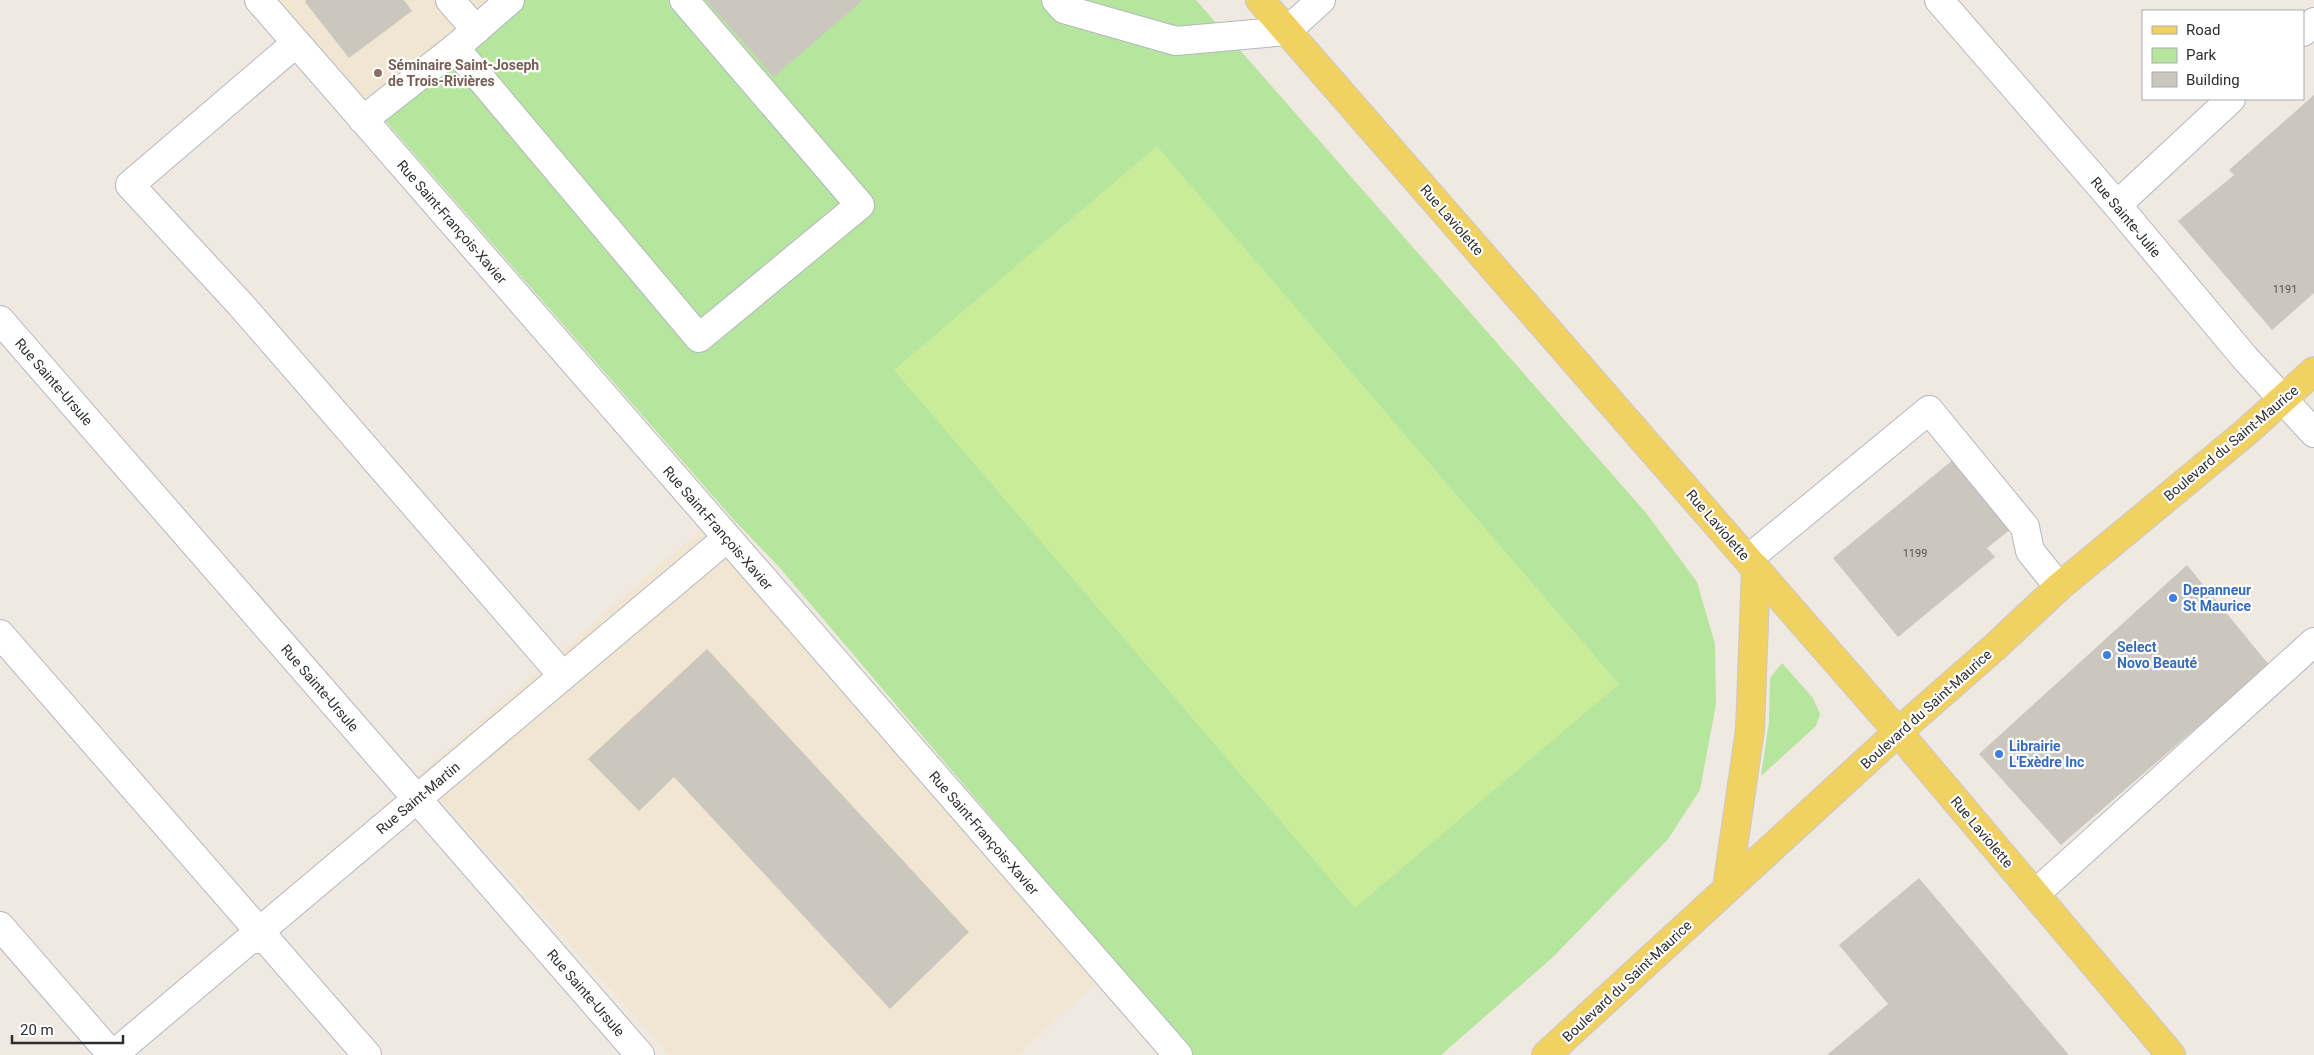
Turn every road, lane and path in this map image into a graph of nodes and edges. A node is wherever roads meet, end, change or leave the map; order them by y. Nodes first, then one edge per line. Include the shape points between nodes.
1 (259, 0) edge
2 (450, 0) edge
3 (510, 0) edge
4 (684, 0) edge
5 (1056, 0) edge
6 (1260, 0) edge
7 (1321, 0) edge
8 (1939, 0) edge
9 (2314, 22) edge
10 (476, 30) junction
11 (1287, 31) junction
12 (2304, 31) edge
13 (296, 43) junction
14 (455, 48) junction
15 (2230, 100) edge
16 (363, 120) junction
17 (2116, 204) junction
18 (0, 320) edge
19 (2314, 371) edge
20 (2284, 399) junction
21 (2314, 433) edge
22 (727, 538) junction
23 (1752, 564) junction
24 (2059, 587) junction
25 (0, 634) edge
26 (2314, 642) edge
27 (563, 676) junction
28 (1898, 732) junction
29 (417, 799) junction
30 (1727, 888) junction
31 (2034, 894) junction
32 (0, 926) edge
33 (264, 938) junction
34 (112, 1055) edge
35 (367, 1055) edge
36 (640, 1055) edge
37 (1178, 1055) edge
38 (1546, 1055) edge
39 (2171, 1055) edge

1 - 13 street, Rue Saint-François-Xavier
2 - 10 street
3 - 10 street
4 - 14 street via 860,206 699,338
5 - 11 street via 1064,9 1176,41
6 - 11 main road, Rue Laviolette
7 - 11 street
8 - 17 street, Rue Sainte-Julie
9 - 12 street
10 - 14 street
11 - 23 main road, Rue Laviolette
13 - 16 street, Rue Saint-François-Xavier
13 - 27 street via 130,185 241,305
14 - 16 street
15 - 17 street
16 - 22 street, Rue Saint-François-Xavier
17 - 20 street, Rue Sainte-Julie via 2245,358
18 - 29 street, Rue Sainte-Ursule
19 - 20 main road, Boulevard du Saint-Maurice
20 - 21 street, Rue Sainte-Julie
20 - 24 main road, Boulevard du Saint-Maurice
22 - 27 street, Rue Saint-Martin
22 - 37 street, Rue Saint-François-Xavier
23 - 24 street via 1929,410 2025,527 2030,551
23 - 28 main road, Rue Laviolette
23 - 30 main road via 1751,722
24 - 28 main road, Boulevard du Saint-Maurice
25 - 33 street
26 - 31 street
27 - 29 street, Rue Saint-Martin
28 - 30 main road, Boulevard du Saint-Maurice
28 - 31 main road, Rue Laviolette
29 - 33 street, Rue Saint-Martin via 267,925
29 - 36 street, Rue Sainte-Ursule
30 - 38 main road, Boulevard du Saint-Maurice
31 - 39 main road, Rue Laviolette
32 - 34 street
33 - 34 street via 249,940
33 - 35 street

